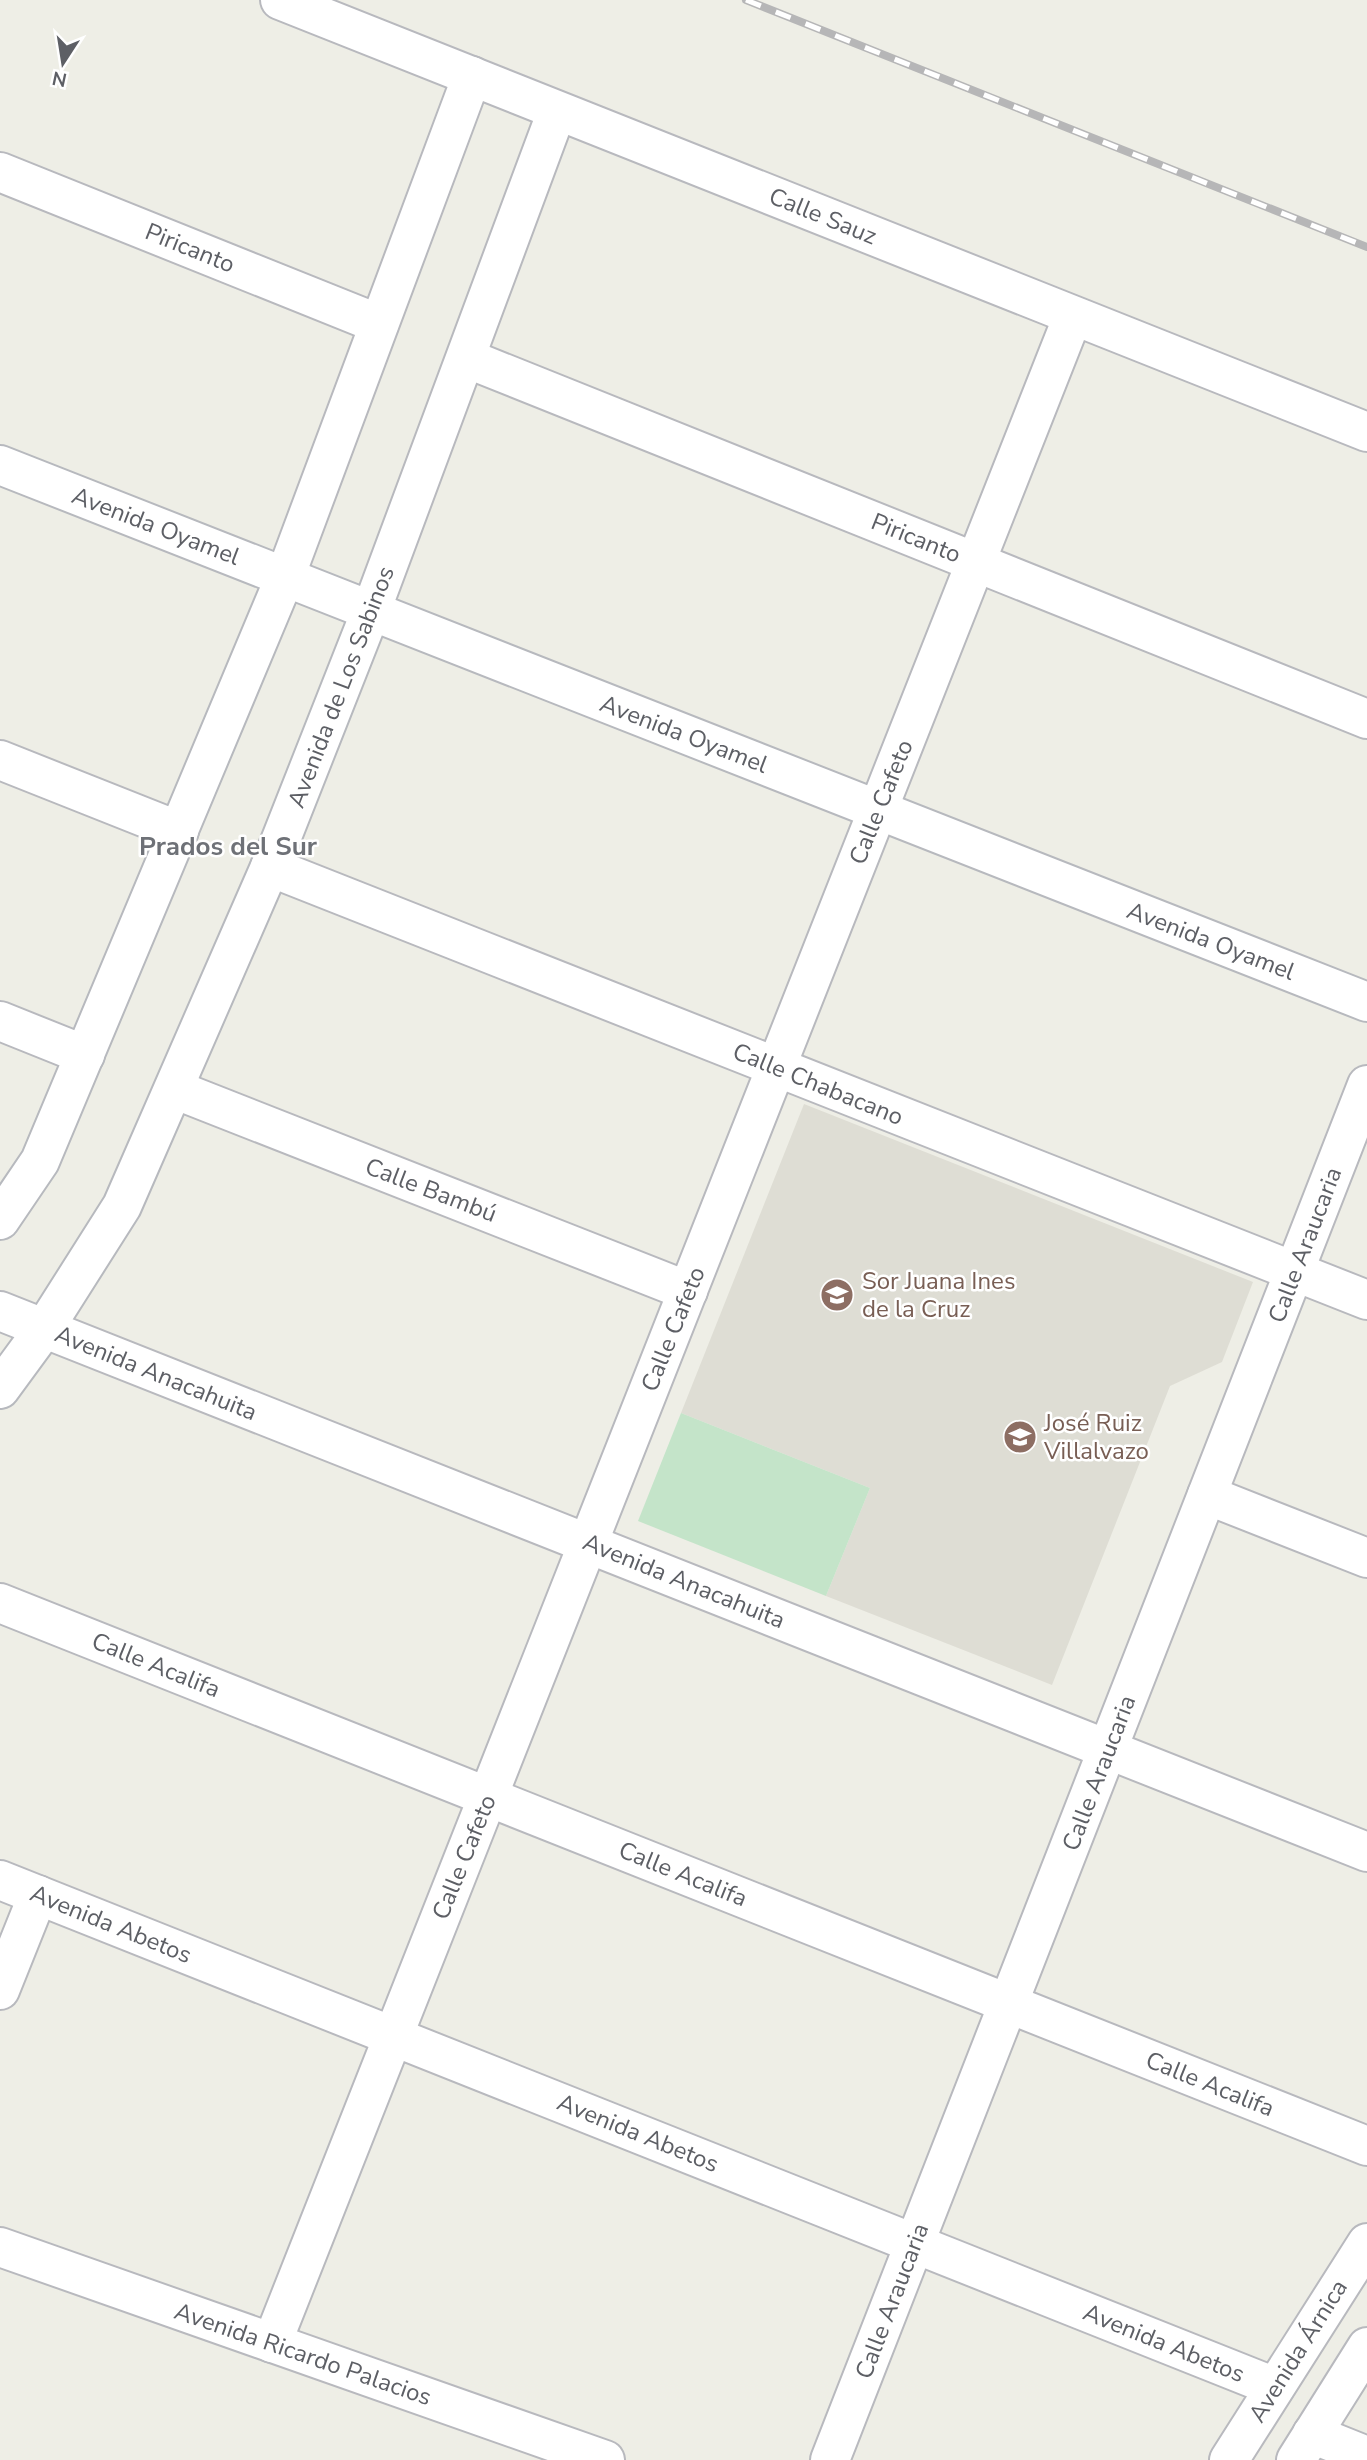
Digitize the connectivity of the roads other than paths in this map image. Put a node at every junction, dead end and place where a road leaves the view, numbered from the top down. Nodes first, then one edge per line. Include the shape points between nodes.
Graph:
1 (280, 0) edge
2 (472, 76) junction
3 (557, 111) junction
4 (0, 172) edge
5 (1073, 316) junction
6 (379, 324) junction
7 (466, 358) junction
8 (1367, 432) edge
9 (0, 465) edge
10 (976, 562) junction
11 (285, 577) junction
12 (371, 611) junction
13 (1367, 719) edge
14 (0, 760) edge
15 (878, 810) junction
16 (179, 831) junction
17 (270, 867) junction
18 (1367, 1002) edge
19 (0, 1021) edge
20 (85, 1055) junction
21 (777, 1067) junction
22 (1367, 1085) edge
23 (174, 1089) junction
24 (0, 1220) edge
25 (1294, 1271) junction
26 (688, 1291) junction
27 (1367, 1300) edge
28 (0, 1311) edge
29 (44, 1329) junction
30 (0, 1389) edge
31 (1207, 1495) junction
32 (588, 1543) junction
33 (1367, 1558) edge
34 (0, 1603) edge
35 (1108, 1749) junction
36 (488, 1797) junction
37 (1367, 1852) edge
38 (0, 1880) edge
39 (38, 1895) junction
40 (0, 1990) edge
41 (1009, 2004) junction
42 (393, 2036) junction
43 (1367, 2146) edge
44 (1367, 2243) edge
45 (914, 2244) junction
46 (0, 2247) edge
47 (272, 2343) junction
48 (1367, 2347) edge
49 (1275, 2387) junction
50 (1304, 2447) edge
51 (1367, 2456) edge
52 (605, 2460) edge
53 (830, 2460) edge
54 (1229, 2460) edge

1 - 2 street, Calle Sauz
2 - 3 street, Calle Sauz
2 - 6 street
3 - 5 street, Calle Sauz
3 - 7 street, Avenida de Los Sabinos
4 - 6 street, Piricanto
5 - 8 street, Calle Sauz
5 - 10 street, Calle Cafeto
6 - 11 street
7 - 10 street, Piricanto
7 - 12 street, Avenida de Los Sabinos
9 - 11 street, Avenida Oyamel
10 - 13 street, Piricanto
10 - 15 street, Calle Cafeto
11 - 12 street, Avenida Oyamel
11 - 16 street
12 - 15 street, Avenida Oyamel
12 - 17 street, Avenida de Los Sabinos
14 - 16 street
15 - 18 street, Avenida Oyamel
15 - 21 street, Calle Cafeto
16 - 20 street
17 - 21 street, Calle Chabacano
17 - 23 street, Avenida de Los Sabinos
19 - 20 street
20 - 24 street via 40,1161
21 - 25 street, Calle Chabacano
21 - 26 street, Calle Cafeto
22 - 25 street, Calle Araucaria
23 - 26 street, Calle Bambú
23 - 29 street, Avenida de Los Sabinos via 122,1206
25 - 27 street, Calle Chabacano
25 - 31 street, Calle Araucaria
26 - 32 street, Calle Cafeto
28 - 29 street, Avenida Anacahuita
29 - 30 street, Avenida de Los Sabinos
29 - 32 street, Avenida Anacahuita
31 - 33 street
31 - 35 street, Calle Araucaria
32 - 35 street, Avenida Anacahuita
32 - 36 street, Calle Cafeto
34 - 36 street, Calle Acalifa
35 - 37 street, Avenida Anacahuita
35 - 41 street, Calle Araucaria
36 - 41 street, Calle Acalifa
36 - 42 street, Calle Cafeto
38 - 39 street, Avenida Abetos
39 - 40 street
39 - 42 street, Avenida Abetos
41 - 43 street, Calle Acalifa
41 - 45 street, Calle Araucaria
42 - 45 street, Avenida Abetos
42 - 47 street, Calle Cafeto
44 - 49 street, Avenida Árnica
45 - 49 street, Avenida Abetos
45 - 53 street, Calle Araucaria
46 - 47 street, Avenida Ricardo Palacios
47 - 52 street, Avenida Ricardo Palacios
48 - 50 street
49 - 54 street, Avenida Árnica
50 - 51 street

